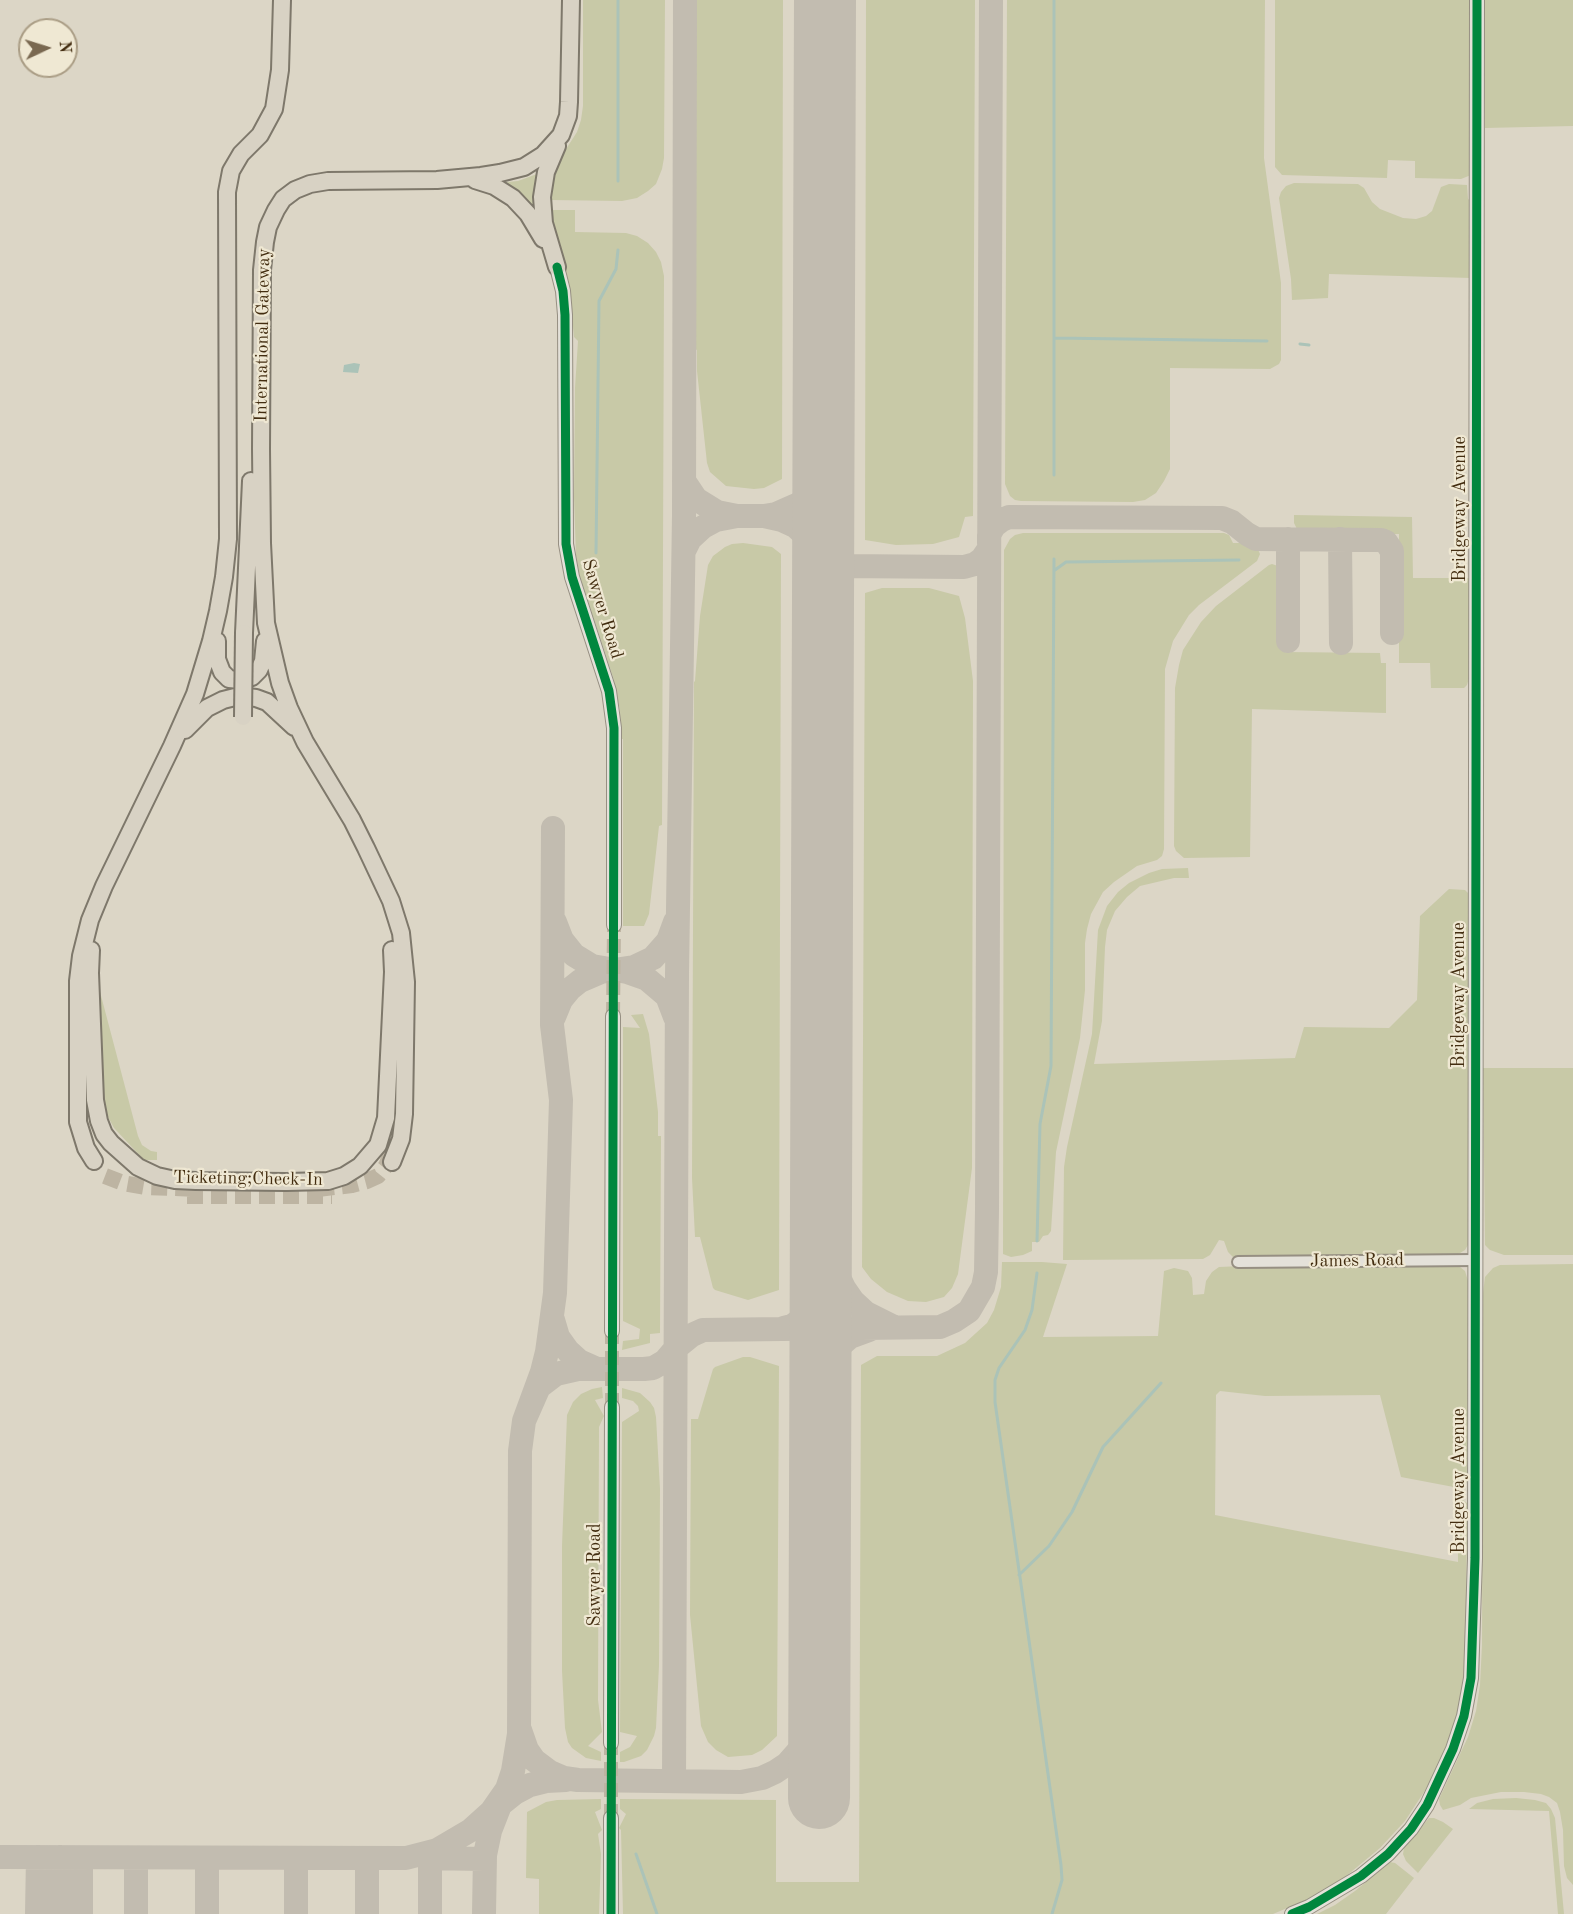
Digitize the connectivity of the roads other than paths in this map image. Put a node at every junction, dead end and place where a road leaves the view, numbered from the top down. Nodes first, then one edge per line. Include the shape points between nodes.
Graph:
1 (282, 0) edge
2 (571, 0) edge
3 (1478, 0) edge
4 (561, 135) junction
5 (466, 178) junction
6 (557, 267) junction
7 (262, 388) junction
8 (224, 577) junction
9 (266, 623) junction
10 (243, 717) dead end
11 (305, 742) junction
12 (172, 746) junction
13 (366, 848) junction
14 (104, 886) junction
15 (614, 925) tunnel mouth
16 (613, 1016) tunnel mouth
17 (94, 1161) dead end
18 (392, 1162) tunnel mouth
19 (1476, 1260) junction
20 (1238, 1262) dead end
21 (612, 1331) tunnel mouth
22 (612, 1407) tunnel mouth
23 (611, 1743) tunnel mouth
24 (611, 1818) tunnel mouth
25 (611, 1914) edge
26 (1292, 1914) edge

1 - 8 main road, International Gateway via 280,70 274,109 260,135 231,171 228,192 228,527
2 - 4 main road, International Gateway via 569,109
3 - 19 street, Bridgeway Avenue
4 - 5 main road, International Gateway via 524,167
4 - 6 main road via 546,172 542,196 544,224
5 - 6 main road via 494,186 513,198 538,228
5 - 7 main road, International Gateway via 328,181 295,190 283,199 268,227 264,248
6 - 15 street, Sawyer Road via 566,323 566,544 572,577 603,669 612,710
7 - 9 main road, International Gateway
7 - 10 main road, bridge via 252,475
8 - 9 main road via 216,646 218,664 225,676 244,680 259,670
8 - 12 main road, International Gateway via 203,670
9 - 11 main road, International Gateway via 284,695
11 - 12 main road via 271,705 239,696 222,700 202,712
11 - 13 main road, International Gateway
12 - 14 main road, International Gateway
13 - 14 main road, Ticketing;Check-In via 385,903 392,942 386,1118 378,1145 365,1162 337,1179 175,1180 147,1172 111,1143 99,1121 95,1100 90,958
13 - 18 main road via 396,916 406,982 404,1114 401,1139
14 - 17 main road via 86,931 78,981 78,1122
16 - 21 street
19 - 20 street, James Road
19 - 26 street, Bridgeway Avenue via 1476,1558 1471,1678 1464,1716 1427,1805 1411,1829 1361,1876
22 - 23 street, Sawyer Road
24 - 25 street

